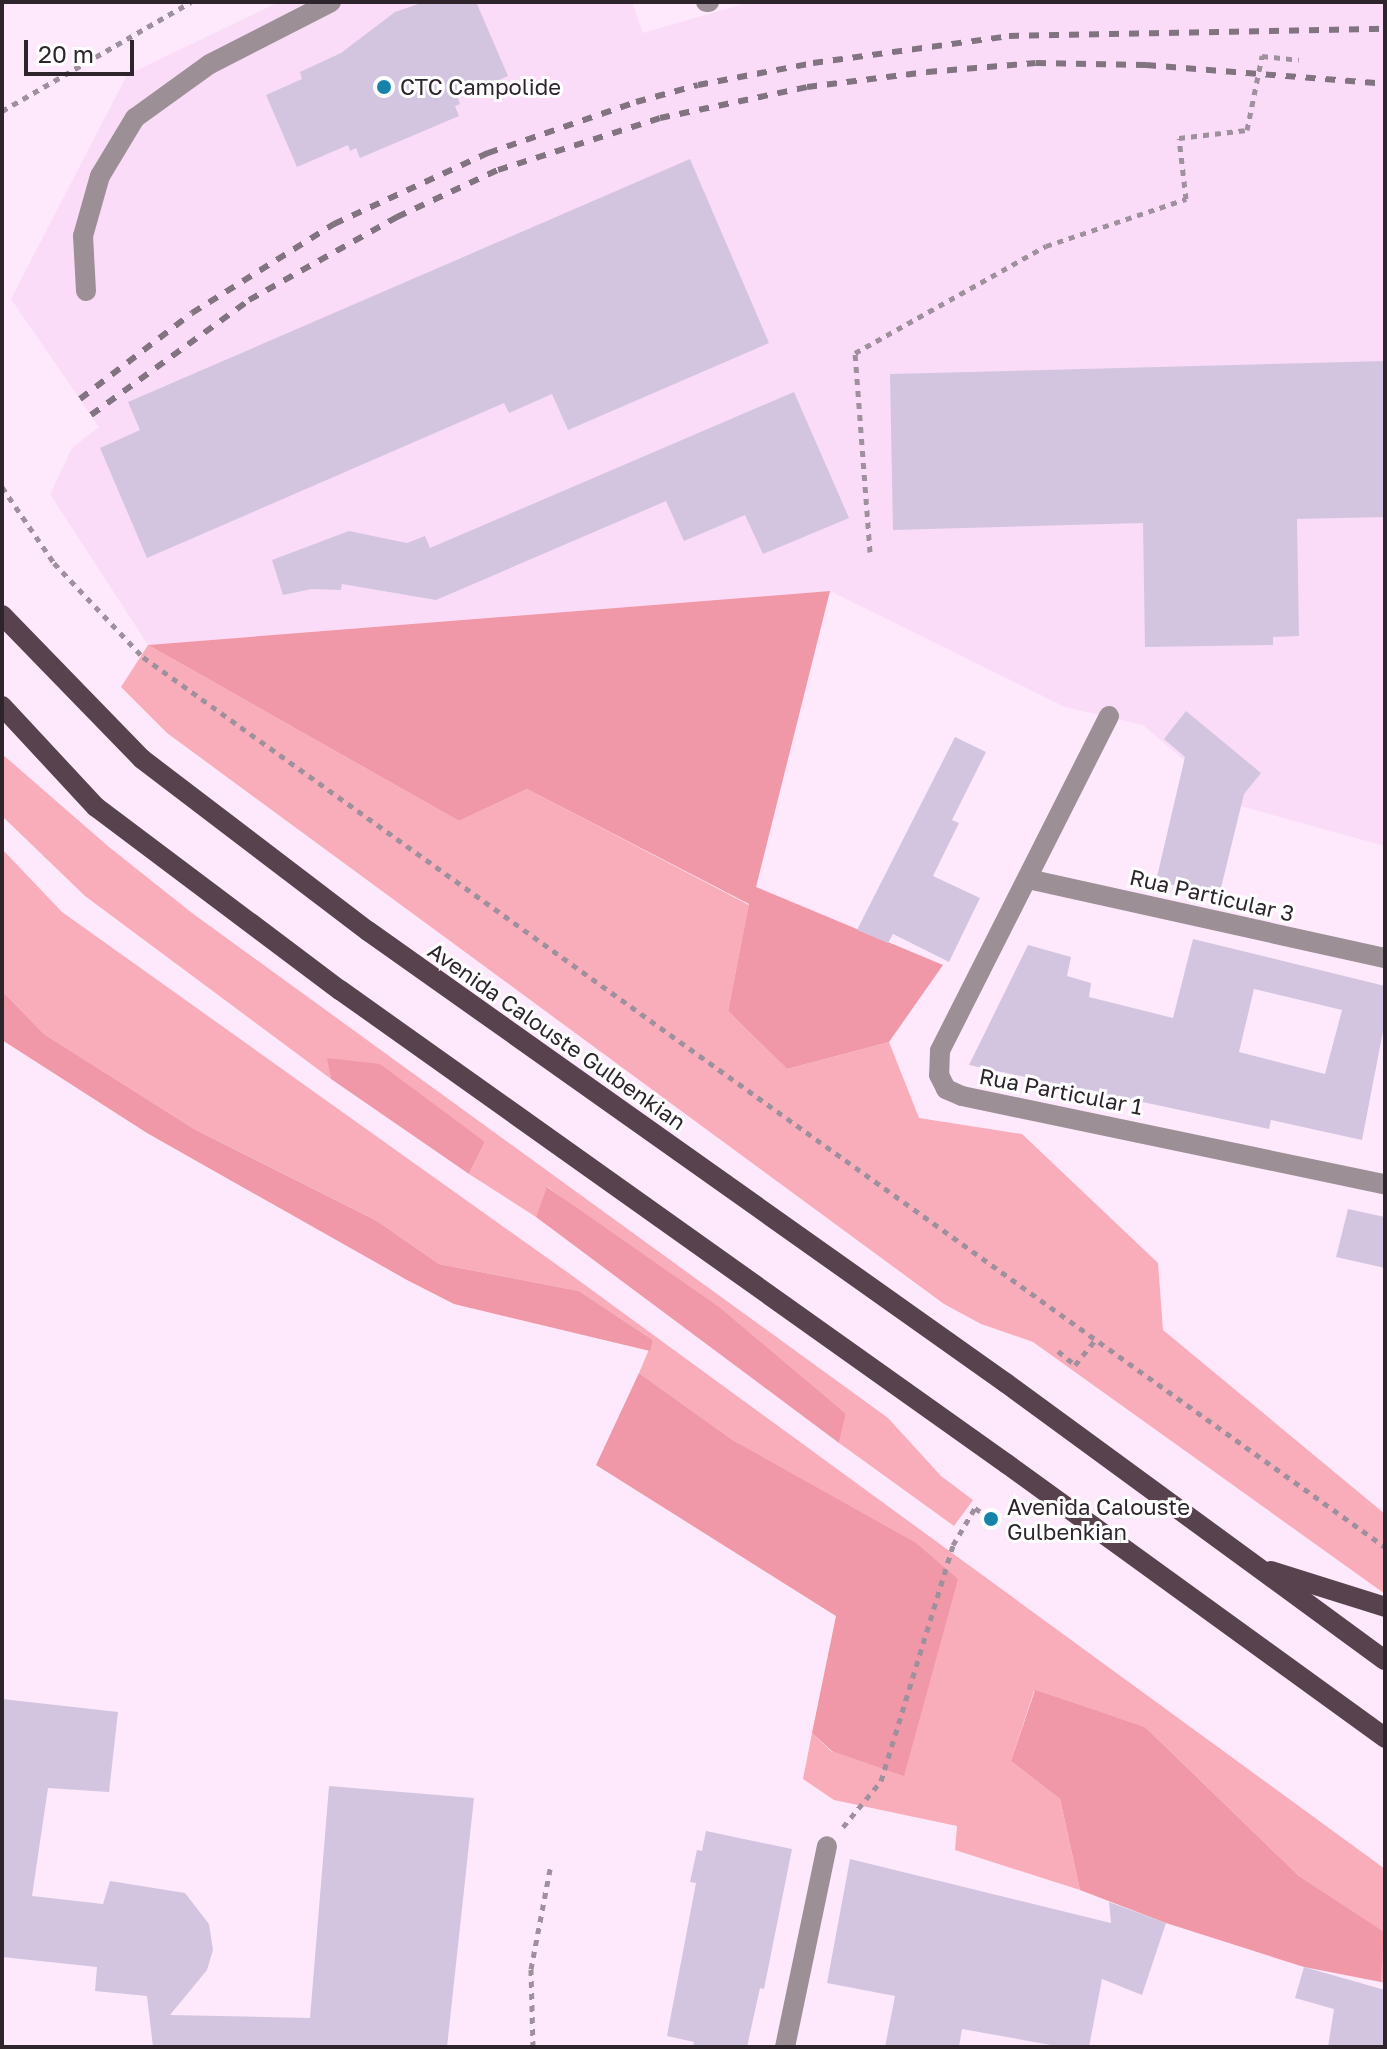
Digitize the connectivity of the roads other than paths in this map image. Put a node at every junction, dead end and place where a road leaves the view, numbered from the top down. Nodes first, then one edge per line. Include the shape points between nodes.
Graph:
1 (331, 2) edge
2 (86, 291) dead end
3 (2, 615) edge
4 (2, 706) edge
5 (1109, 716) dead end
6 (1028, 879) junction
7 (1385, 958) edge
8 (1385, 1184) edge
9 (1256, 1566) junction
10 (1385, 1607) edge
11 (1385, 1660) edge
12 (1385, 1738) edge
13 (827, 1846) road end
14 (785, 2047) edge

1 - 2 street via 210,64 135,118 100,176 91,206 83,236
3 - 9 main road, Avenida Calouste Gulbenkian via 142,759 179,788 368,931
4 - 12 main road via 96,807 328,981
5 - 6 street, Rua Particular 1
6 - 7 street, Rua Particular 3
6 - 8 street, Rua Particular 1 via 940,1051 939,1075 946,1089
9 - 10 main road
9 - 11 main road, Avenida Calouste Gulbenkian
13 - 14 street

